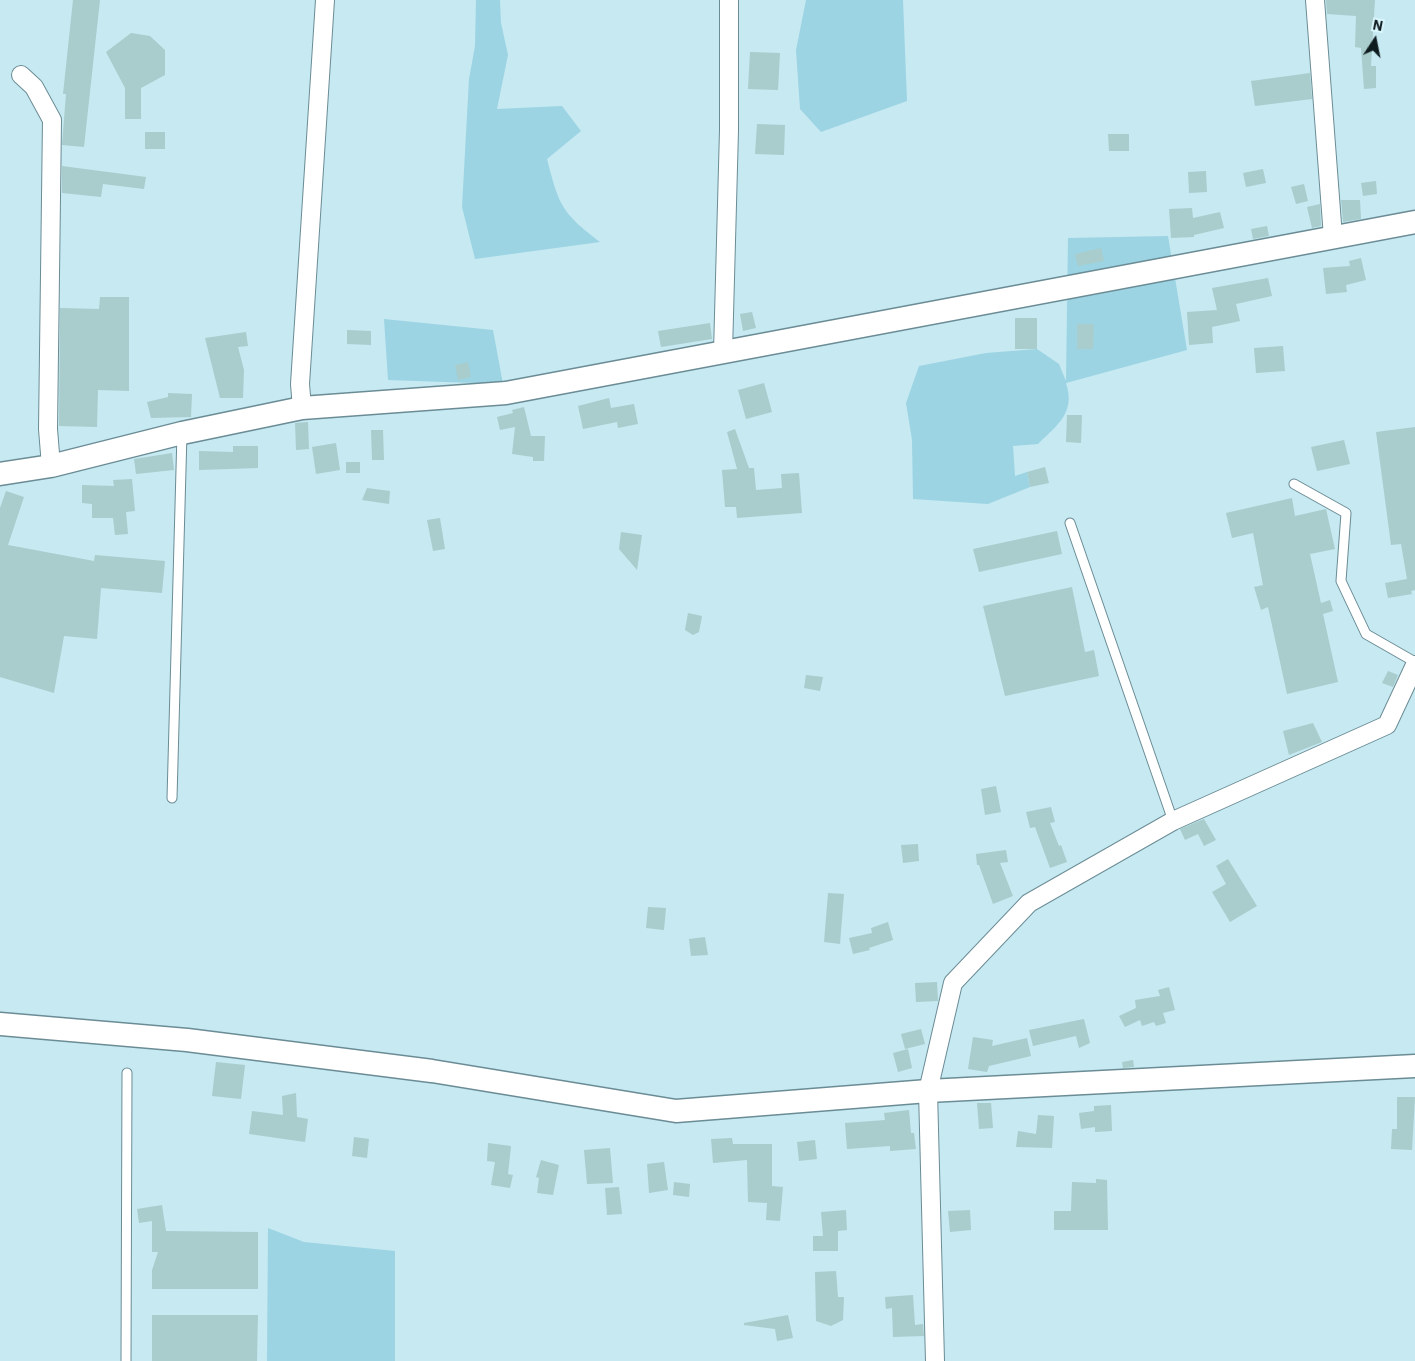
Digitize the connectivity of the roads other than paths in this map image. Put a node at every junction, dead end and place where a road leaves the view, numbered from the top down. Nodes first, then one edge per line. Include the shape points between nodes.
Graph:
1 (325, 0) edge
2 (729, 0) edge
3 (1315, 0) edge
4 (21, 74) dead end
5 (1415, 222) edge
6 (1333, 237) junction
7 (723, 352) junction
8 (302, 408) junction
9 (182, 433) junction
10 (51, 466) junction
11 (0, 474) edge
12 (1294, 484) dead end
13 (1070, 523) dead end
14 (1415, 664) edge
15 (172, 798) dead end
16 (1173, 820) junction
17 (0, 1024) edge
18 (1415, 1066) edge
19 (127, 1073) dead end
20 (928, 1091) junction
21 (126, 1361) edge
22 (935, 1361) edge

1 - 8 street via 300,384
2 - 7 street
3 - 6 street
4 - 10 street via 34,87 52,120 48,428
5 - 6 street
6 - 7 street
7 - 8 street via 506,393
8 - 9 street
9 - 10 street
9 - 15 lane
10 - 11 street
12 - 14 lane via 1346,513 1342,581 1366,634
13 - 16 lane
14 - 16 street via 1387,725
16 - 20 street via 1029,903 952,983
17 - 20 street via 186,1040 432,1071 676,1111
18 - 20 street
19 - 21 lane
20 - 22 street

